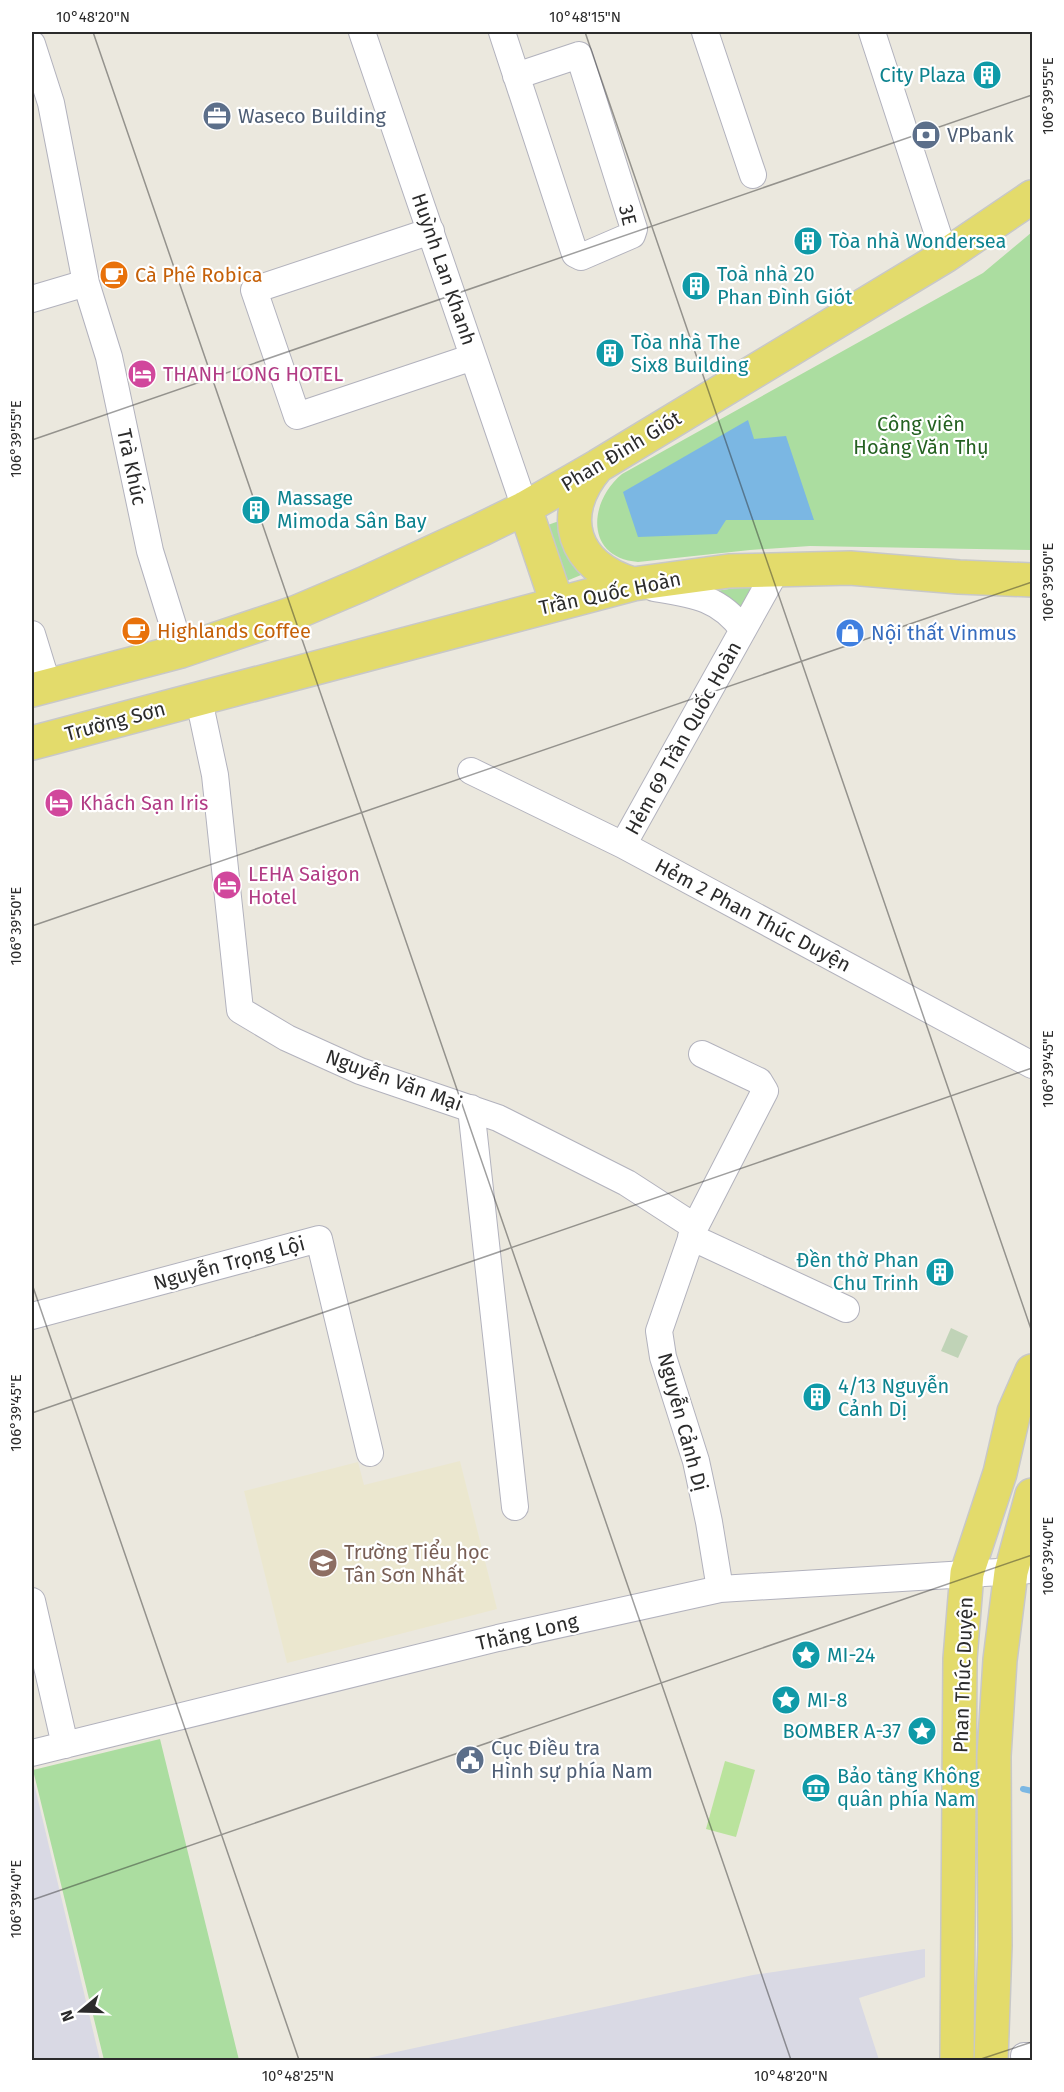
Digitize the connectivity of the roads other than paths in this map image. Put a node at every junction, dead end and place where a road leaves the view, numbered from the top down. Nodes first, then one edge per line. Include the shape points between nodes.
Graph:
1 (362, 32) edge
2 (502, 32) edge
3 (705, 32) edge
4 (872, 32) edge
5 (32, 44) edge
6 (516, 76) junction
7 (753, 175) dead end
8 (1032, 197) edge
9 (431, 231) junction
10 (945, 256) junction
11 (86, 283) junction
12 (32, 299) edge
13 (473, 357) junction
14 (598, 466) junction
15 (525, 508) junction
16 (777, 569) junction
17 (1032, 580) edge
18 (633, 584) junction
19 (557, 603) junction
20 (743, 630) junction
21 (32, 634) edge
22 (181, 651) junction
23 (40, 688) edge
24 (199, 699) junction
25 (32, 743) edge
26 (471, 771) dead end
27 (623, 845) junction
28 (702, 1054) dead end
29 (1032, 1065) edge
30 (471, 1108) junction
31 (693, 1232) junction
32 (846, 1309) dead end
33 (32, 1316) edge
34 (1032, 1371) edge
35 (370, 1454) dead end
36 (1032, 1495) edge
37 (515, 1507) dead end
38 (1022, 1571) edge
39 (968, 1573) junction
40 (720, 1589) junction
41 (32, 1601) edge
42 (65, 1744) junction
43 (32, 1753) edge
44 (990, 2052) edge
45 (957, 2053) edge

1 - 9 street, Huỳnh Lan Khanh
2 - 6 street, 3E
3 - 7 street
4 - 10 street
5 - 11 street, Trà Khúc via 51,103
6 - 6 street, 3E via 575,254 581,257 632,235 634,229 579,55
8 - 10 main road, Phan Đình Giót
9 - 13 street, Huỳnh Lan Khanh
9 - 13 street via 254,291 297,416
10 - 14 main road, Phan Đình Giót
11 - 12 street
11 - 22 street, Trà Khúc via 109,357 150,551
13 - 15 street, Huỳnh Lan Khanh
14 - 15 main road, Phan Đình Giót
14 - 18 main road via 577,500 577,537 599,569
15 - 19 main road
15 - 22 main road, Phan Đình Giót via 297,612
16 - 17 main road, Trần Quốc Hoàn via 850,568
16 - 18 main road, Trần Quốc Hoàn
16 - 20 street, Hẻm 69 Trần Quốc Hoàn
18 - 19 main road, Trần Quốc Hoàn
18 - 20 street, Hẻm 69 Trần Quốc Hoàn via 706,599 727,610
19 - 24 main road, Trần Quốc Hoàn
20 - 27 street, Hẻm 69 Trần Quốc Hoàn
21 - 23 street
22 - 23 main road
24 - 25 main road, Trường Sơn
24 - 30 street, Nguyễn Văn Mại via 215,775 240,1010 287,1038 360,1071
26 - 27 street, Hẻm 2 Phan Thúc Duyện
27 - 29 street, Hẻm 2 Phan Thúc Duyện
28 - 31 street, Nguyễn Cảnh Dị via 759,1081 765,1090
30 - 31 street via 594,1165 663,1205
30 - 37 street, Nguyễn Văn Mại
31 - 32 street
31 - 40 street, Nguyễn Cảnh Dị via 659,1331 663,1357 696,1461
33 - 35 street, Nguyễn Trọng Lội via 319,1239
34 - 39 main road, Phan Thúc Duyện via 1014,1412 1000,1473
36 - 38 main road, Phan Thúc Duyện
38 - 39 street, Thăng Long
38 - 44 main road, Phan Thúc Duyện via 1000,1660 994,1755 995,1945
39 - 40 street, Thăng Long
39 - 45 main road, Phan Thúc Duyện via 960,1651
40 - 42 street, Thăng Long via 498,1638
41 - 42 street
42 - 43 street, Thăng Long
44 - 45 main road

